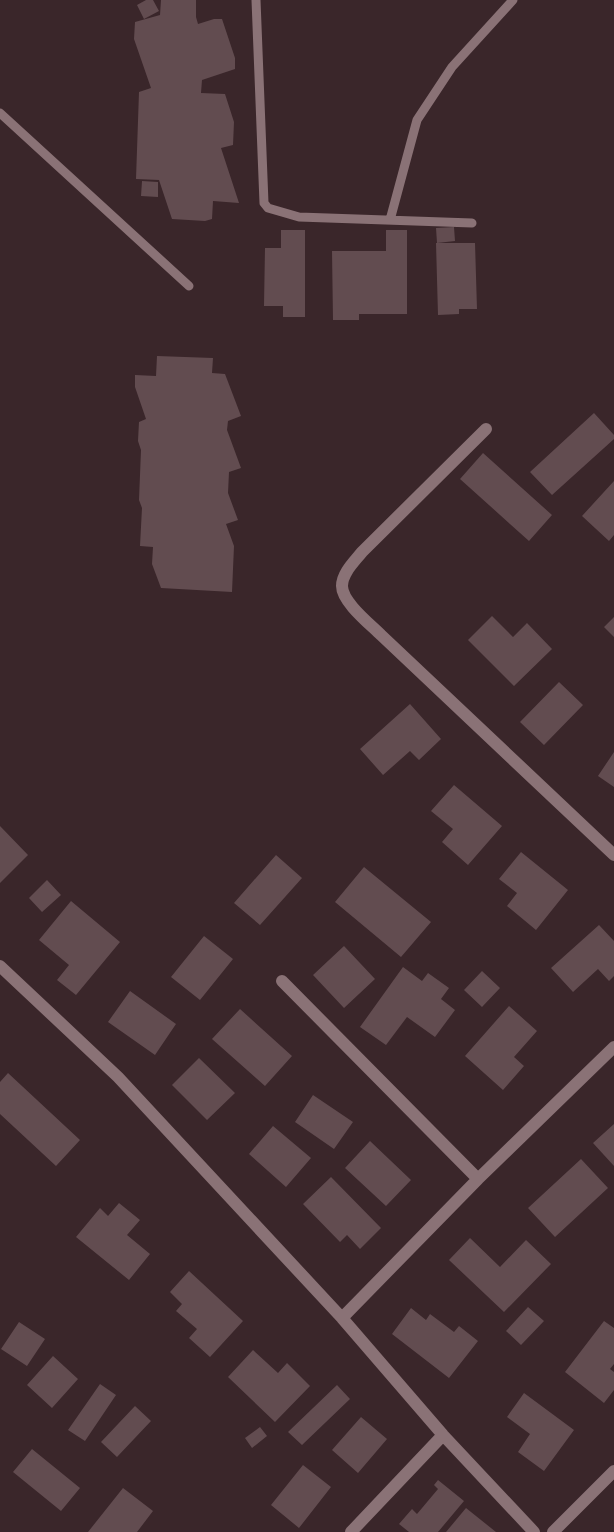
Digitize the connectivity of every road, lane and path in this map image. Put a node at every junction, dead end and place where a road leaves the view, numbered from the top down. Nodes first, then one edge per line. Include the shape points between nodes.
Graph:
1 (256, 0) edge
2 (513, 0) edge
3 (0, 113) edge
4 (390, 220) junction
5 (472, 223) dead end
6 (189, 286) dead end
7 (486, 429) dead end
8 (614, 855) edge
9 (0, 966) edge
10 (282, 981) dead end
11 (614, 1047) edge
12 (478, 1179) junction
13 (342, 1318) junction
14 (443, 1435) junction
15 (614, 1471) edge
16 (351, 1532) edge
17 (534, 1532) edge
18 (553, 1532) edge

1 - 4 lane via 264,203 268,208 299,217
2 - 4 lane via 452,67 417,120
3 - 6 lane
4 - 5 lane
7 - 8 street via 362,552 347,571 342,586 348,601 381,635
9 - 13 street via 118,1077
10 - 12 street
11 - 12 street
12 - 13 street
13 - 14 street
14 - 16 street
14 - 17 street
15 - 18 street

